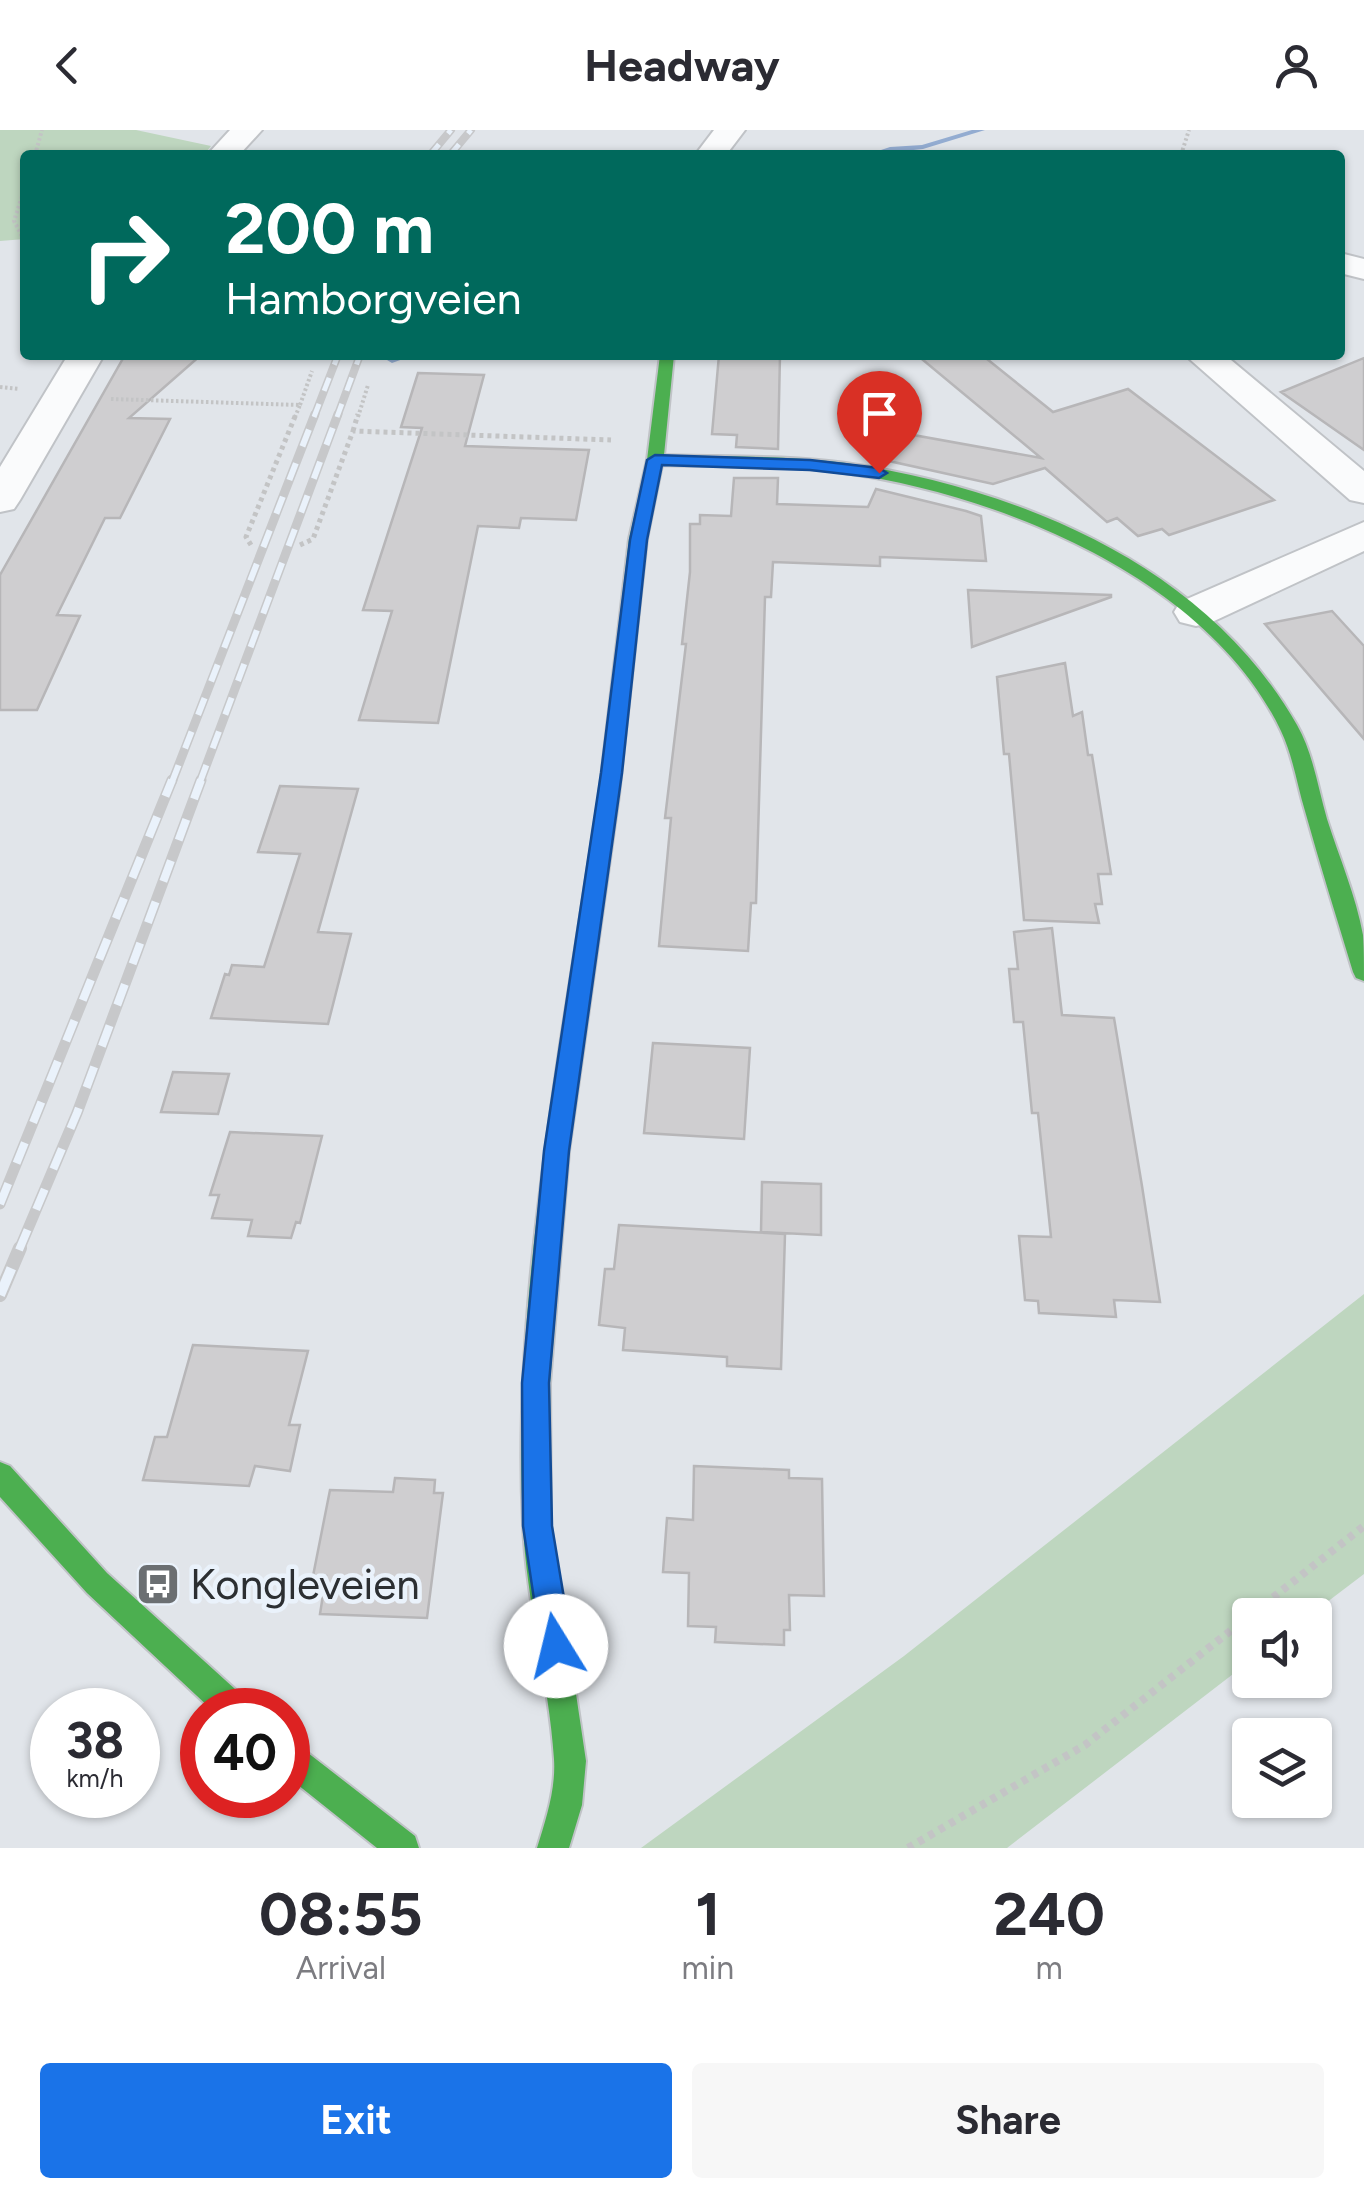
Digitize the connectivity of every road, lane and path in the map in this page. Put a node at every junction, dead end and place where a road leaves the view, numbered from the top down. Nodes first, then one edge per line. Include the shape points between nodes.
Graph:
1 (247, 130) edge
2 (730, 130) edge
3 (227, 150) edge
4 (714, 150) edge
5 (20, 202) edge
6 (20, 232) edge
7 (83, 360) edge
8 (667, 360) edge
9 (1208, 360) edge
10 (312, 371) dead end
11 (368, 385) dead end
12 (62, 395) junction
13 (300, 405) junction
14 (352, 431) junction
15 (618, 440) dead end
16 (655, 460) junction
17 (1364, 491) edge
18 (0, 500) edge
19 (1364, 535) edge
20 (251, 545) dead end
21 (300, 546) dead end
22 (1196, 612) junction
23 (1364, 972) edge
24 (0, 1476) edge
25 (1364, 1526) edge
26 (210, 1688) edge
27 (310, 1774) edge
28 (403, 1848) edge
29 (553, 1848) edge
30 (908, 1848) edge

1 - 3 street
2 - 4 street
5 - 6 path via 14,221
7 - 12 street
8 - 16 street
9 - 17 street
10 - 13 path
11 - 14 path
12 - 13 path
12 - 18 street
13 - 20 path via 246,537
14 - 15 path
14 - 21 path via 313,539
16 - 22 street via 846,468 960,491 1084,540
16 - 29 street via 638,540 557,1151 536,1383 537,1526 570,1761
19 - 22 street
22 - 23 street via 1252,671 1289,727
24 - 26 street via 97,1582
25 - 30 path via 1085,1745
27 - 28 street

